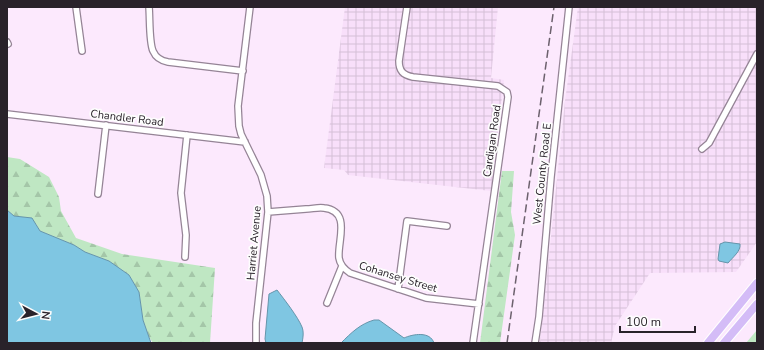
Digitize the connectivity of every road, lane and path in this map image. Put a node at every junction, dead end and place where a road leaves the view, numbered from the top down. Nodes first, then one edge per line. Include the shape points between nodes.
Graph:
1 (76, 7) edge
2 (149, 7) edge
3 (250, 7) edge
4 (407, 7) edge
5 (569, 7) edge
6 (82, 51) dead end
7 (757, 54) edge
8 (243, 71) junction
9 (7, 114) edge
10 (106, 125) junction
11 (187, 135) junction
12 (245, 142) junction
13 (702, 149) dead end
14 (98, 194) dead end
15 (268, 212) junction
16 (447, 226) dead end
17 (185, 257) dead end
18 (342, 266) junction
19 (757, 283) edge
20 (398, 289) junction
21 (327, 303) dead end
22 (479, 304) junction
23 (757, 304) edge
24 (256, 343) edge
25 (473, 343) edge
26 (535, 343) edge
27 (708, 343) edge
28 (724, 343) edge

1 - 6 street
2 - 8 street via 152,47 159,59
3 - 8 street, Harriet Avenue
4 - 22 street, Cardigan Road via 399,61 403,73 413,77 498,86 507,92
5 - 26 street, West County Road E
7 - 13 street via 709,144
8 - 12 street, Harriet Avenue via 238,117
9 - 10 street, Chandler Road
10 - 11 street, Chandler Road
10 - 14 street
11 - 12 street, Chandler Road
11 - 17 street via 181,193 186,235
12 - 15 street, Harriet Avenue via 261,175
15 - 18 street, Cohansey Street via 330,209 340,219 339,258
15 - 24 street, Harriet Avenue
16 - 20 street via 407,222
18 - 20 street, Cohansey Street via 350,273
18 - 21 street
19 - 27 highway
20 - 22 street, Cohansey Street via 426,298
22 - 25 street, Cardigan Road
23 - 28 highway

